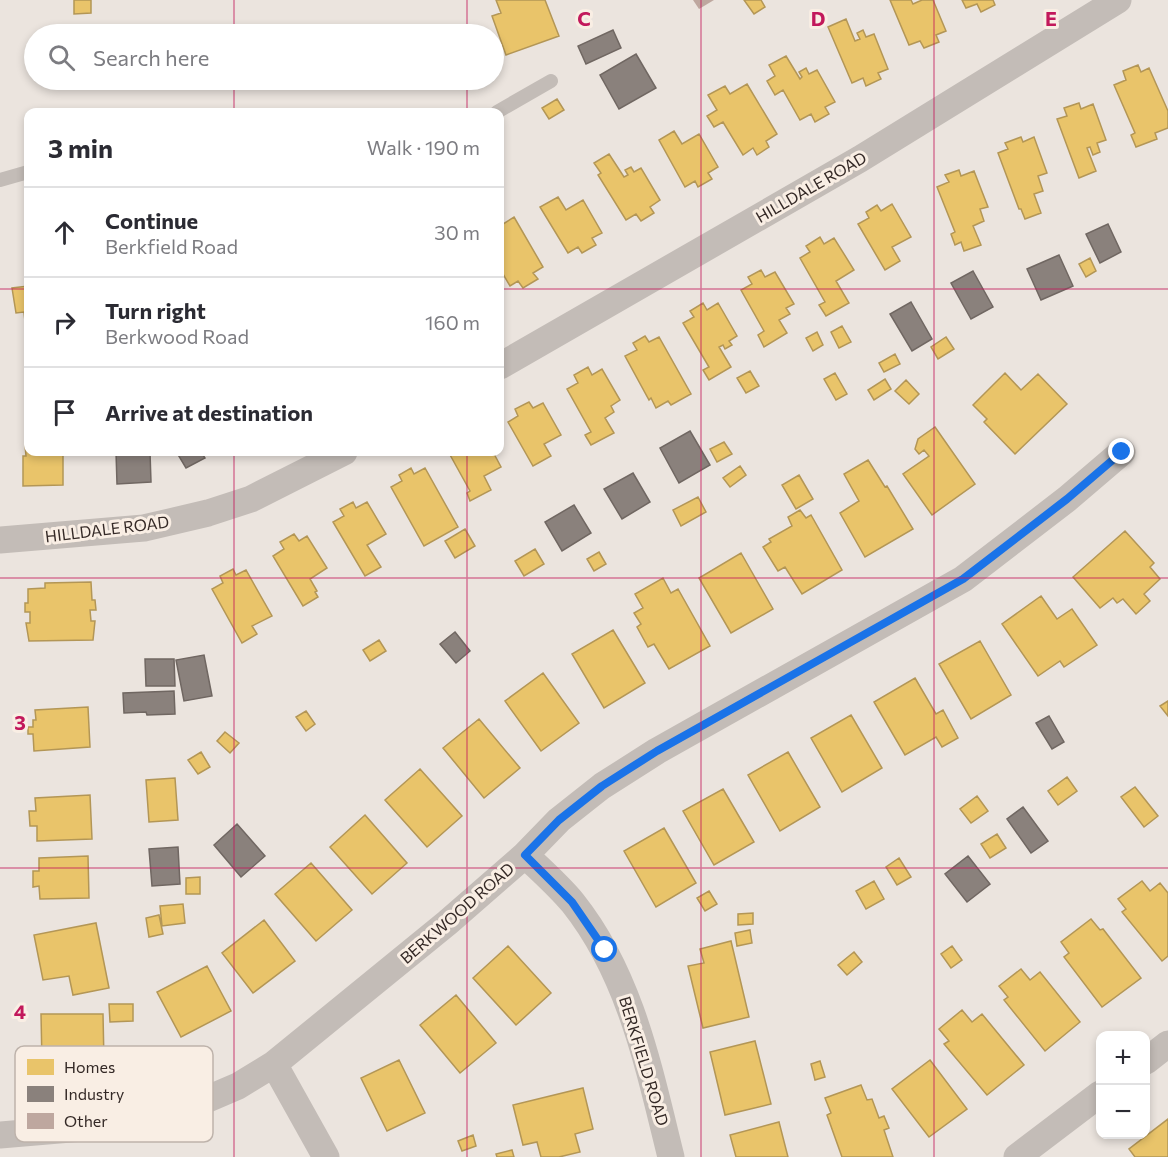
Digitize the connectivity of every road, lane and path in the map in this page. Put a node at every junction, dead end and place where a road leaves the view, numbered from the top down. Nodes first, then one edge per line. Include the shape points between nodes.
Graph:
1 (1118, 0) edge
2 (551, 81) dead end
3 (504, 108) edge
4 (24, 173) edge
5 (0, 180) edge
6 (504, 364) edge
7 (1122, 452) dead end
8 (336, 456) edge
9 (0, 540) edge
10 (525, 855) junction
11 (1168, 1044) edge
12 (1150, 1058) edge
13 (274, 1064) junction
14 (213, 1097) edge
15 (1096, 1099) edge
16 (15, 1133) edge
17 (0, 1134) edge
18 (326, 1157) edge
19 (671, 1157) edge
20 (1017, 1157) edge

1 - 6 street, HILLDALE ROAD via 860,159
2 - 3 lane
4 - 5 lane
7 - 10 street, BERKWOOD ROAD via 963,579 657,751 602,786
8 - 9 street, HILLDALE ROAD via 251,499 208,513 144,528
10 - 13 street, BERKWOOD ROAD
10 - 19 street, BERKFIELD ROAD via 572,902 605,950 639,1032
11 - 12 street
13 - 14 street, BERKWOOD ROAD
13 - 18 street
15 - 20 street
16 - 17 street, BERKWOOD ROAD

